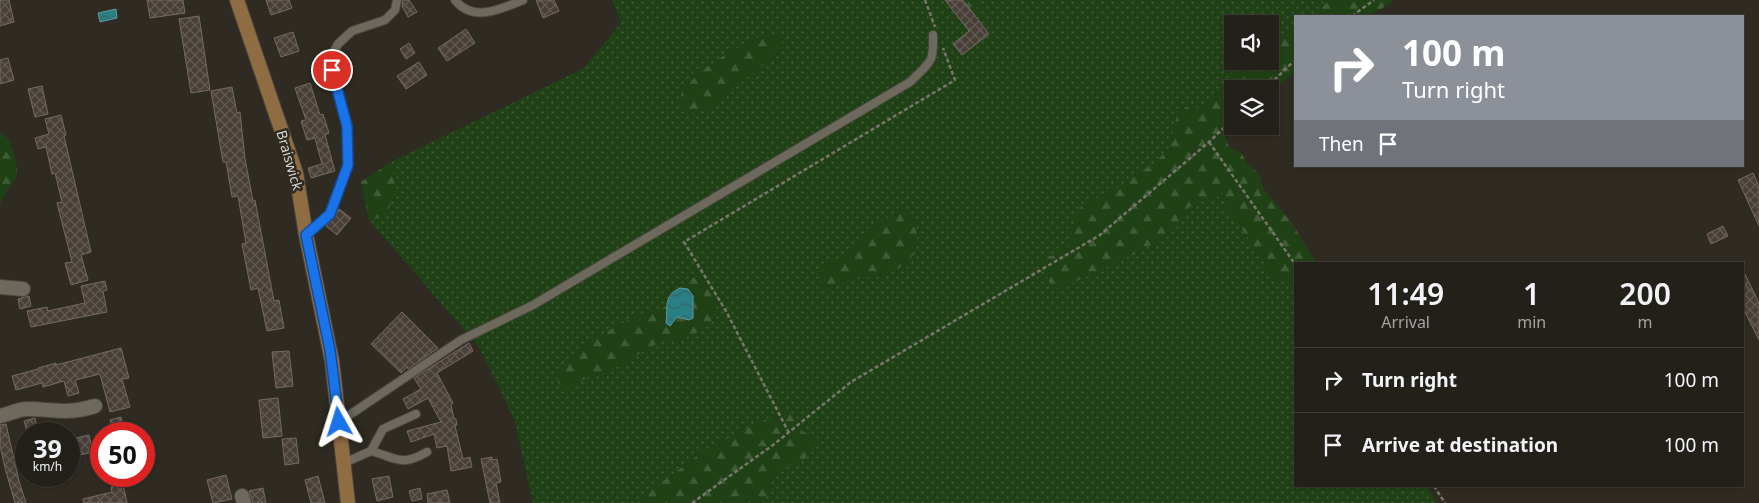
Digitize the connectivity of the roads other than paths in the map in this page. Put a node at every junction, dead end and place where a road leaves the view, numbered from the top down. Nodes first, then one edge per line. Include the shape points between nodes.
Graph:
1 (237, 0) edge
2 (397, 0) edge
3 (455, 0) edge
4 (523, 0) edge
5 (934, 31) road end
6 (306, 235) junction
7 (0, 287) edge
8 (23, 289) dead end
9 (95, 406) dead end
10 (416, 414) dead end
11 (0, 416) edge
12 (339, 422) junction
13 (371, 451) junction
14 (427, 452) dead end
15 (344, 463) junction
16 (348, 503) edge

1 - 6 main road, Braiswick via 296,173
2 - 6 lane via 395,10 385,20 352,31 338,44 333,54 332,70 347,126 348,165 330,214
3 - 4 lane via 461,8 474,13 493,11
5 - 12 lane via 931,62 910,82 533,305 461,340
6 - 12 main road, Braiswick via 331,354
7 - 8 street
9 - 11 street via 61,412 26,409
10 - 13 lane via 383,429
12 - 15 main road, Braiswick
13 - 14 lane via 402,461
13 - 15 lane
15 - 16 main road, Braiswick

